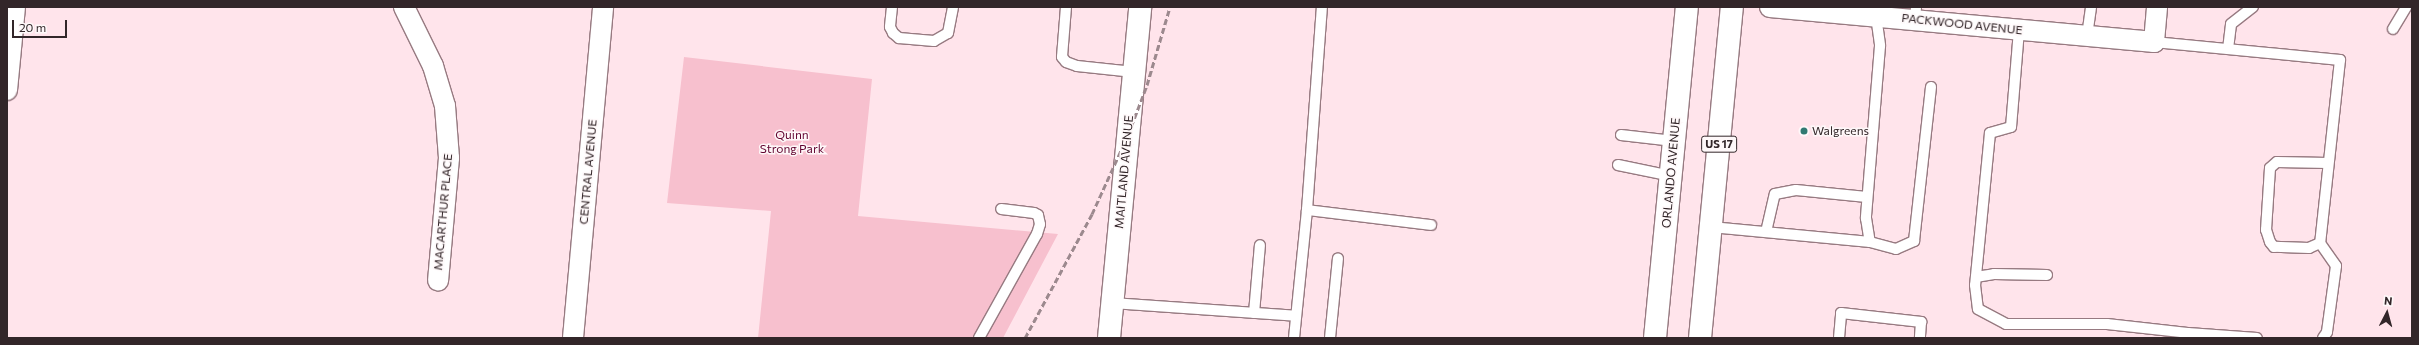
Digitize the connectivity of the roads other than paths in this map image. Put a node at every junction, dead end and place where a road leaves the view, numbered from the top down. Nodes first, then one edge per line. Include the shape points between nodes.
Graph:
1 (15, 7) edge
2 (404, 7) edge
3 (603, 7) edge
4 (892, 7) edge
5 (953, 7) edge
6 (1066, 7) edge
7 (1140, 7) edge
8 (1322, 7) edge
9 (1687, 7) edge
10 (1732, 7) edge
11 (1770, 7) edge
12 (2091, 7) edge
13 (2157, 7) edge
14 (2253, 7) edge
15 (2406, 7) edge
16 (1845, 10) edge
17 (1881, 13) edge
18 (1915, 13) edge
19 (2393, 29) dead end
20 (2019, 30) junction
21 (2087, 36) junction
22 (2154, 42) junction
23 (2228, 49) junction
24 (1134, 72) junction
25 (1931, 87) dead end
26 (7, 90) edge
27 (1621, 135) dead end
28 (1674, 141) junction
29 (2328, 163) junction
30 (1618, 165) dead end
31 (1671, 176) junction
32 (1867, 197) junction
33 (1001, 209) dead end
34 (1307, 210) junction
35 (1431, 225) dead end
36 (1711, 227) junction
37 (1766, 232) junction
38 (1870, 242) junction
39 (2320, 243) junction
40 (1260, 245) dead end
41 (1338, 258) dead end
42 (2047, 275) dead end
43 (1976, 278) junction
44 (438, 281) dead end
45 (1112, 303) junction
46 (1254, 313) junction
47 (1296, 316) junction
48 (573, 338) edge
49 (979, 338) edge
50 (1109, 338) edge
51 (1294, 338) edge
52 (1330, 338) edge
53 (1655, 338) edge
54 (1700, 338) edge
55 (1839, 338) edge
56 (1920, 338) edge
57 (2257, 338) edge
58 (2323, 338) edge

1 - 26 street
2 - 44 street, MACARTHUR PLACE via 433,66 445,106 449,158
3 - 48 street, CENTRAL AVENUE
4 - 5 lane via 890,27 899,38 934,41 948,33
6 - 24 lane via 1062,57 1066,62 1077,66
7 - 24 main road, MAITLAND AVENUE
8 - 34 lane
9 - 28 main road, ORLANDO AVENUE
10 - 36 main road, US 17
11 - 16 street, PACKWOOD AVENUE
12 - 21 lane
13 - 22 street
14 - 23 lane via 2231,24
15 - 19 lane
16 - 17 street, PACKWOOD AVENUE
17 - 18 street, PACKWOOD AVENUE
17 - 32 lane
18 - 20 street, PACKWOOD AVENUE
20 - 21 street, PACKWOOD AVENUE
20 - 43 lane via 2011,127 1990,133
21 - 22 street, PACKWOOD AVENUE
22 - 23 lane
23 - 29 lane via 2340,60
24 - 45 main road, MAITLAND AVENUE
25 - 38 lane via 1914,241 1896,249
27 - 28 lane
28 - 31 main road, ORLANDO AVENUE
29 - 39 lane
29 - 39 lane via 2277,162 2270,168 2266,230 2270,242 2274,247 2309,248
30 - 31 lane
31 - 53 main road, ORLANDO AVENUE
32 - 37 lane via 1796,190 1775,194
32 - 38 lane via 1866,218
33 - 49 lane via 1034,213 1038,215 1040,224 1034,240
34 - 35 lane
34 - 47 lane
36 - 37 lane
36 - 54 main road, US 17
37 - 38 lane
39 - 58 lane via 2336,266 2327,332
40 - 46 lane
41 - 52 lane
42 - 43 lane via 1994,274
43 - 57 lane via 1978,309 2006,324 2107,324 2188,334
45 - 46 lane
45 - 50 main road, MAITLAND AVENUE
46 - 47 lane
47 - 51 lane
55 - 56 lane via 1841,313 1921,322

